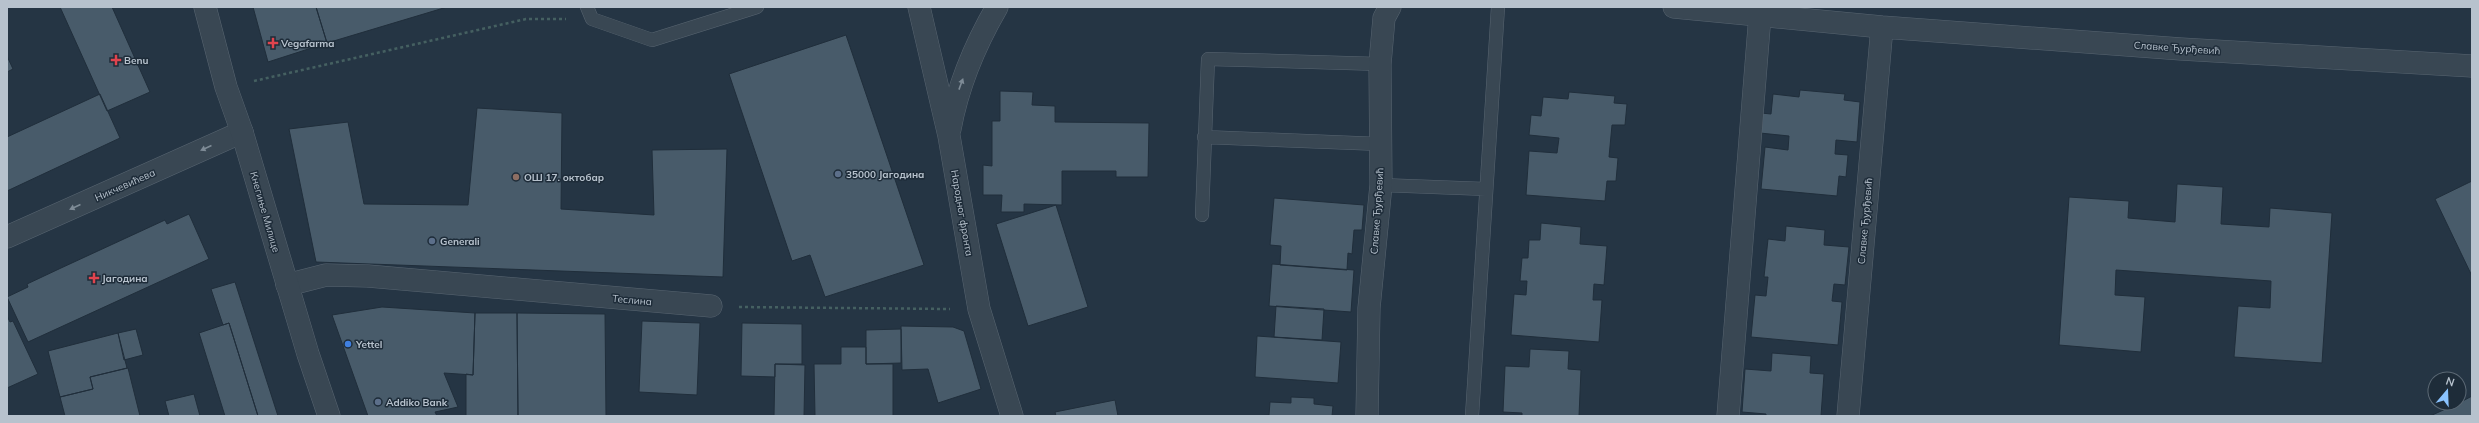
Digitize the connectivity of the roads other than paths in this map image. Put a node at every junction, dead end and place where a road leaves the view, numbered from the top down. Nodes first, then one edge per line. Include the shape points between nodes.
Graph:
1 (205, 7) edge
2 (587, 7) edge
3 (757, 7) edge
4 (919, 7) edge
5 (997, 7) edge
6 (1390, 7) edge
7 (1498, 7) edge
8 (1674, 7) edge
9 (1760, 15) junction
10 (1882, 26) junction
11 (1380, 64) junction
12 (2472, 66) edge
13 (242, 132) junction
14 (949, 136) junction
15 (1204, 138) junction
16 (1380, 144) junction
17 (1381, 185) junction
18 (1486, 189) junction
19 (1202, 215) dead end
20 (7, 238) edge
21 (287, 285) junction
22 (711, 306) road end
23 (328, 416) edge
24 (1012, 416) edge
25 (1367, 416) edge
26 (1472, 416) edge
27 (1728, 416) edge
28 (1848, 416) edge

1 - 13 street, Кнегиње Милице via 226,87
2 - 3 lane via 592,19 652,40
4 - 14 street, Народног фронта
14 -> 5 street via 955,102 968,65
6 - 11 street, Славке Ђурђевић via 1384,18
7 - 18 lane
8 - 9 street, Славке Ђурђевић
9 - 10 street, Славке Ђурђевић
9 - 27 street
10 - 12 street, Славке Ђурђевић via 2173,48
10 - 28 street, Славке Ђурђевић
11 - 15 lane via 1208,59
11 - 16 street, Славке Ђурђевић
13 -> 20 street, Никчевићева
13 - 21 street, Кнегиње Милице
14 - 24 street, Народног фронта via 978,309
15 - 16 lane
15 - 19 lane
16 - 17 street, Славке Ђурђевић
17 - 18 lane
17 - 25 street, Славке Ђурђевић via 1369,308
18 - 26 lane
21 - 22 street, Теслина via 326,275 368,276
21 - 23 street, Кнегиње Милице

